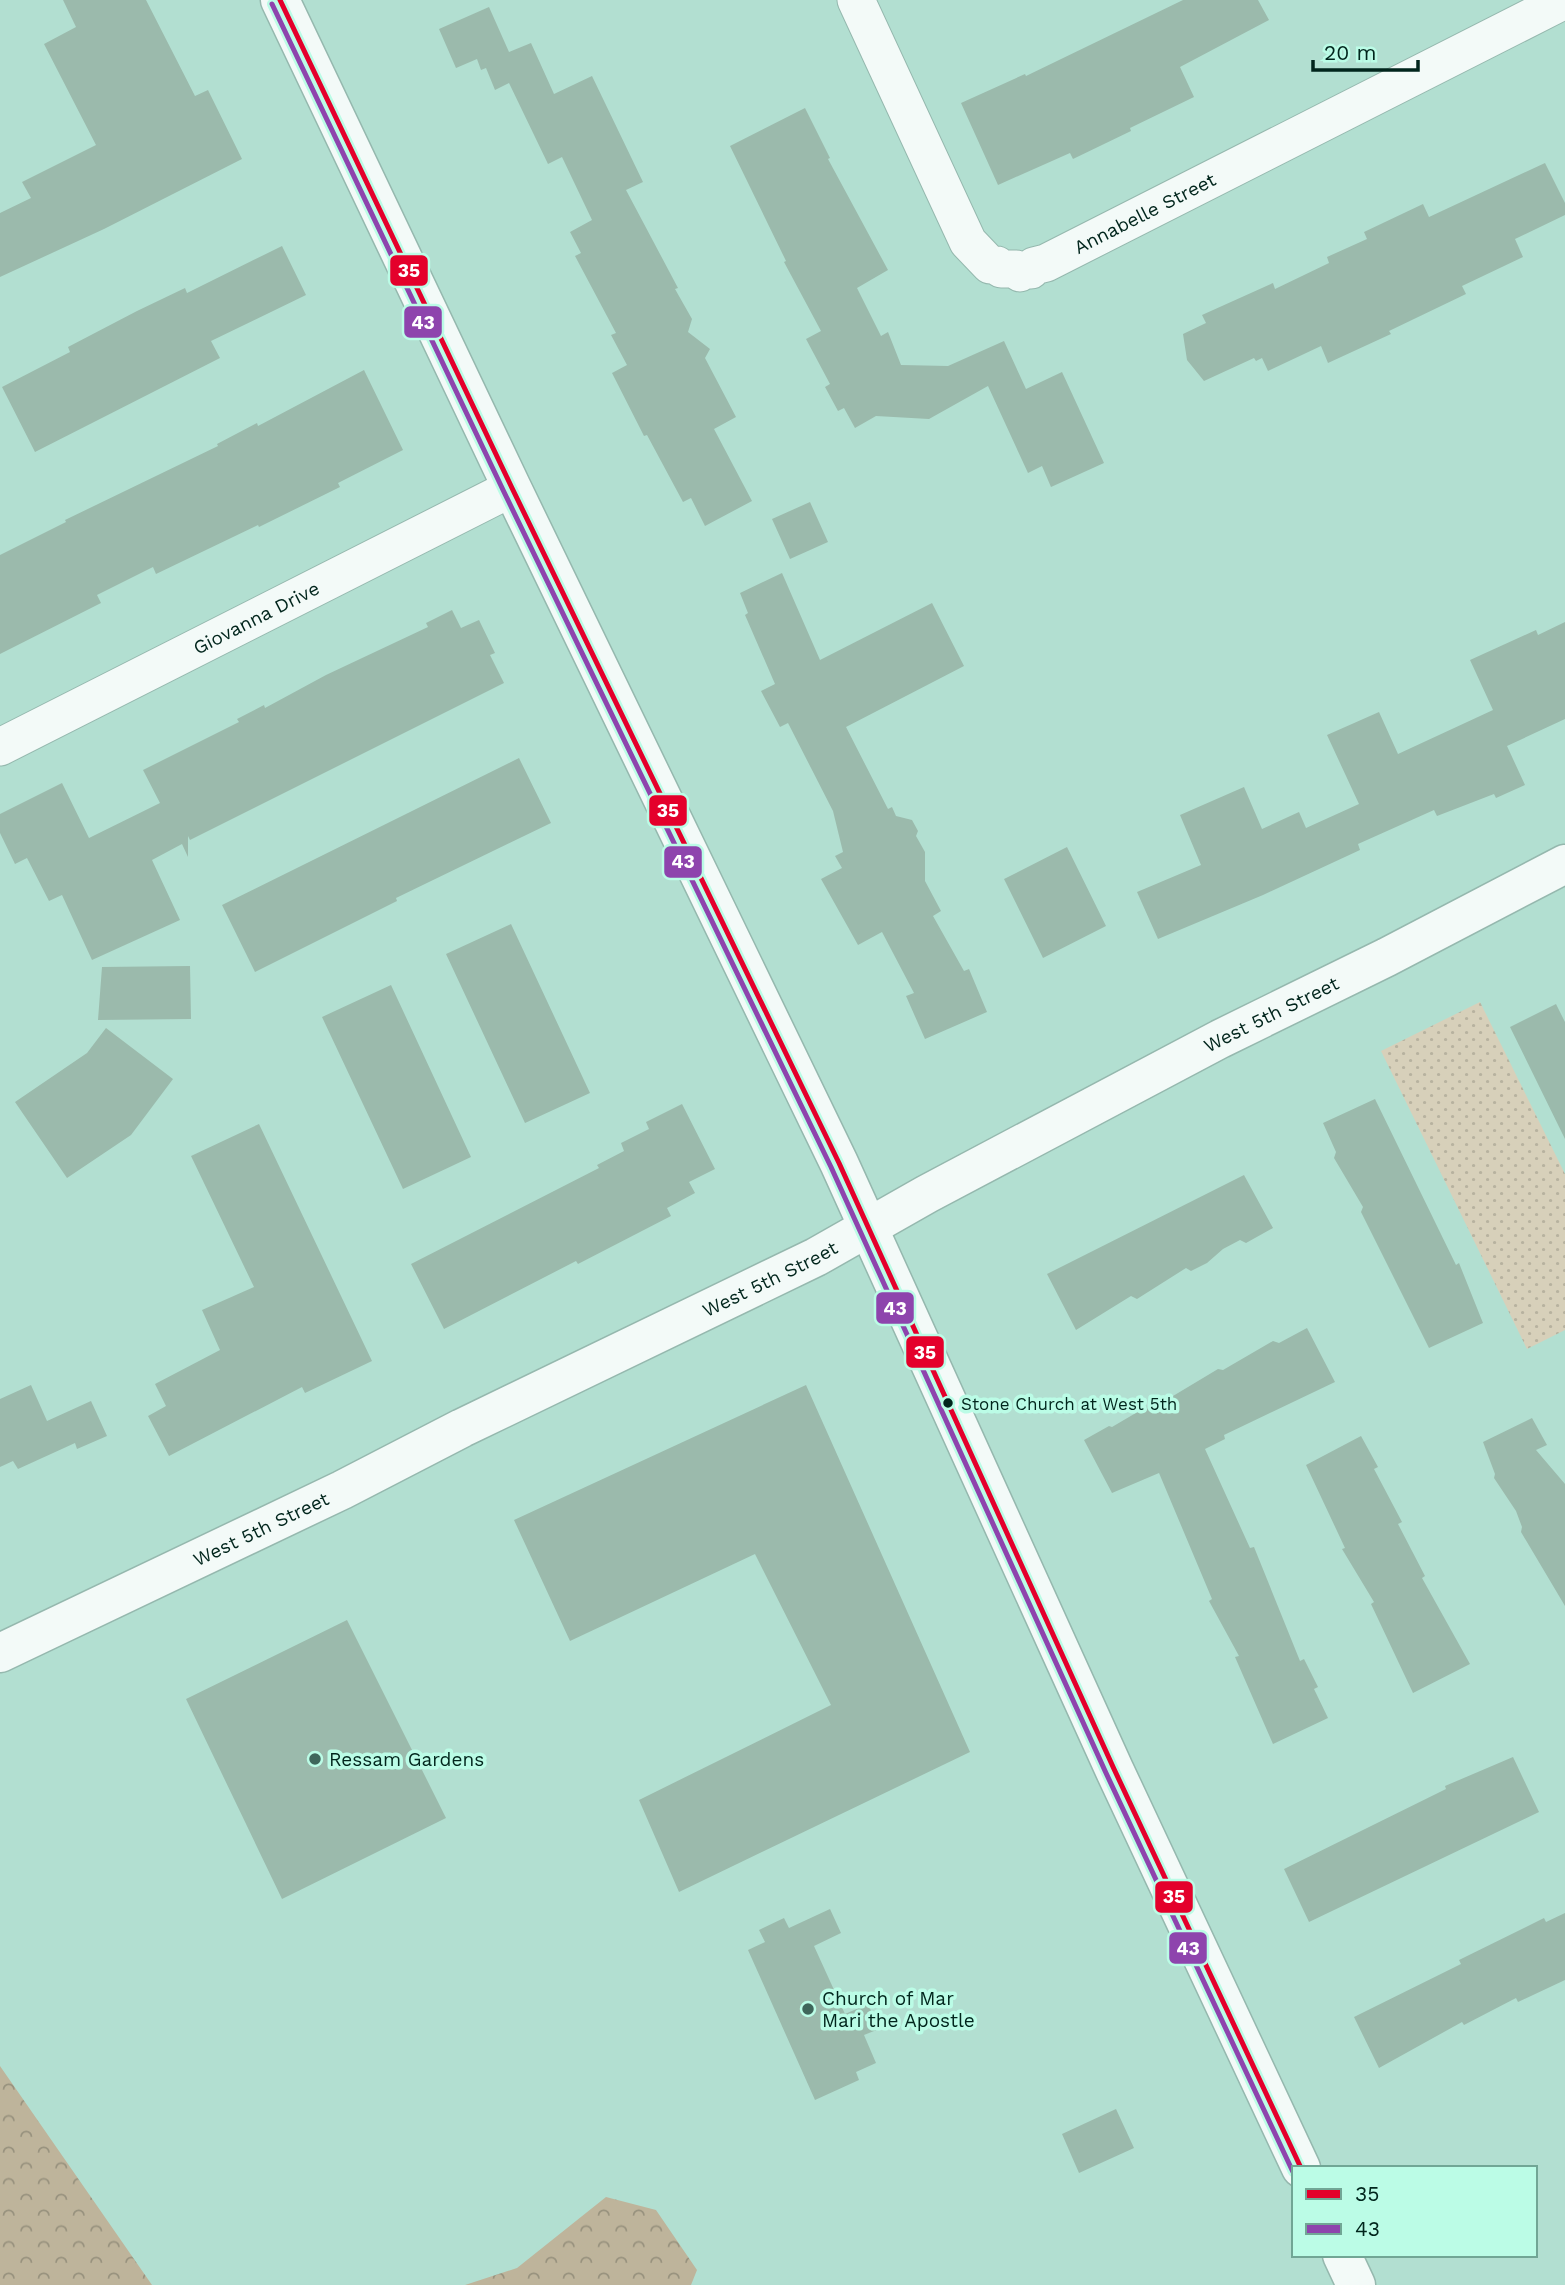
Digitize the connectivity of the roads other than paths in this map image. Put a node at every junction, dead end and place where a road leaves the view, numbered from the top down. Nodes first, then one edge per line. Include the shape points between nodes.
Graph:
1 (280, 0) edge
2 (856, 0) edge
3 (1565, 0) edge
4 (513, 488) junction
5 (0, 747) edge
6 (1565, 864) edge
7 (868, 1228) junction
8 (0, 1653) edge
9 (1300, 2166) edge
10 (1343, 2257) edge
11 (1356, 2285) edge

1 - 4 main road
2 - 3 street, Annabelle Street via 968,242 990,265 1020,273
4 - 5 street, Giovanna Drive
4 - 7 main road
6 - 7 main road, West 5th Street via 1220,1039
7 - 8 main road, West 5th Street via 330,1496
7 - 9 main road
10 - 11 main road

